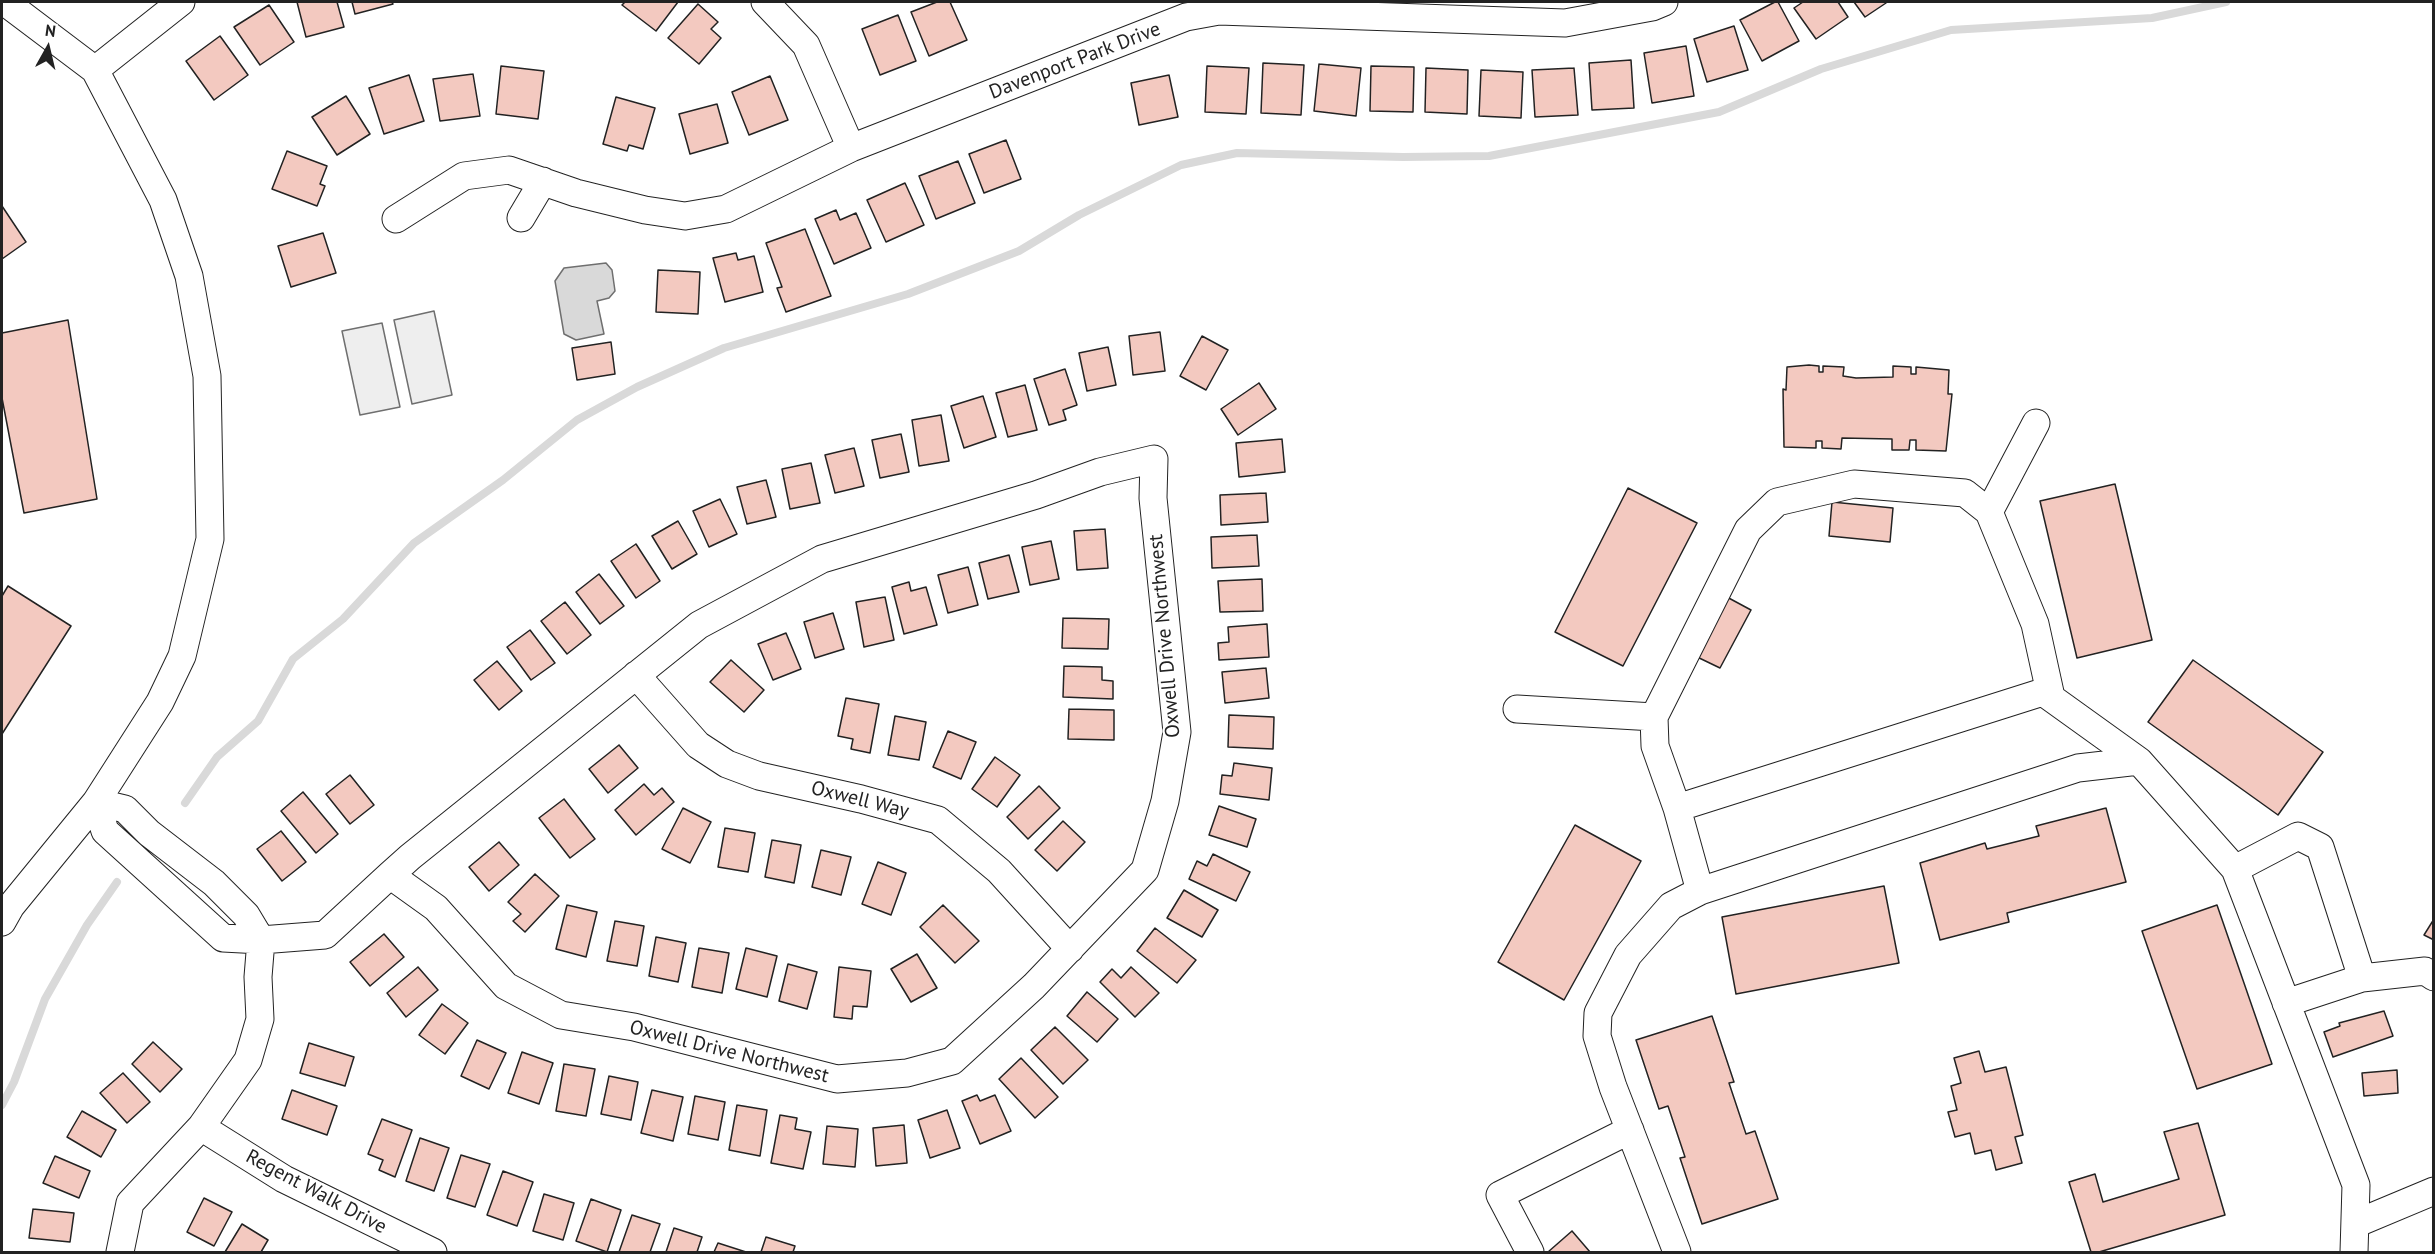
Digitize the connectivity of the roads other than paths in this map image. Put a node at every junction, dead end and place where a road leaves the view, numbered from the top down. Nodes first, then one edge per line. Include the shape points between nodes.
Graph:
1 (5, 2) edge
2 (181, 2) edge
3 (765, 2) edge
4 (1664, 2) edge
5 (1216, 6) edge
6 (1478, 10) edge
7 (95, 70) junction
8 (851, 148) junction
9 (543, 181) junction
10 (521, 218) dead end
11 (396, 219) dead end
12 (2036, 423) dead end
13 (1989, 512) junction
14 (636, 675) junction
15 (2050, 697) junction
16 (1517, 709) dead end
17 (1654, 717) junction
18 (2139, 761) junction
19 (96, 802) junction
20 (1677, 808) junction
21 (2235, 869) junction
22 (390, 875) junction
23 (1700, 891) junction
24 (2, 921) edge
25 (261, 940) junction
26 (1070, 949) junction
27 (2433, 977) edge
28 (2362, 978) junction
29 (2286, 1003) junction
30 (201, 1127) junction
31 (1630, 1130) junction
32 (2433, 1191) edge
33 (2355, 1224) junction
34 (120, 1252) edge
35 (433, 1252) edge
36 (1530, 1252) edge
37 (1677, 1252) edge
38 (2354, 1252) edge

1 - 7 street
2 - 7 street
3 - 8 street via 806,45
4 - 6 street, Davenport Park Drive via 1565,23
5 - 6 street, Davenport Park Drive
5 - 8 street, Davenport Park Drive
7 - 19 street via 163,200 189,276 207,376 210,539 183,656 160,702
8 - 9 street, Davenport Park Drive via 726,209 685,216 576,193
9 - 10 street
9 - 11 street, Davenport Park Drive via 509,170 464,176
12 - 13 street
13 - 15 street via 2035,624
13 - 17 street via 1965,493 1854,484 1777,502 1748,530
14 - 22 street, Oxwell Drive Northwest
14 - 26 street, Oxwell Way via 698,745 727,764 759,776 938,820 999,871
14 - 26 street, Oxwell Drive Northwest via 699,625 822,560 1154,459 1153,498 1177,732 1165,801 1145,870
15 - 18 street
15 - 20 street via 2043,692
16 - 17 street
17 - 20 street via 1655,746
18 - 21 street
18 - 23 street via 2078,768
19 - 24 street
19 - 25 street, Oxwell Drive Northwest via 105,831 223,938
20 - 23 street
21 - 28 street via 2298,836 2320,847
21 - 29 street
22 - 25 street, Oxwell Drive Northwest via 325,935
22 - 26 street, Oxwell Drive Northwest via 436,908 506,986 561,1015 633,1027 837,1079 907,1073 952,1061
23 - 31 street via 1671,906 1628,955 1598,1012 1597,1036
25 - 30 street via 260,1019 249,1060
27 - 28 street via 2425,971
28 - 29 street
29 - 33 street via 2356,1185
30 - 34 street via 130,1203
30 - 35 street, Regent Walk Drive via 284,1179
31 - 36 street via 1500,1195
31 - 37 street
32 - 33 street
33 - 38 street

